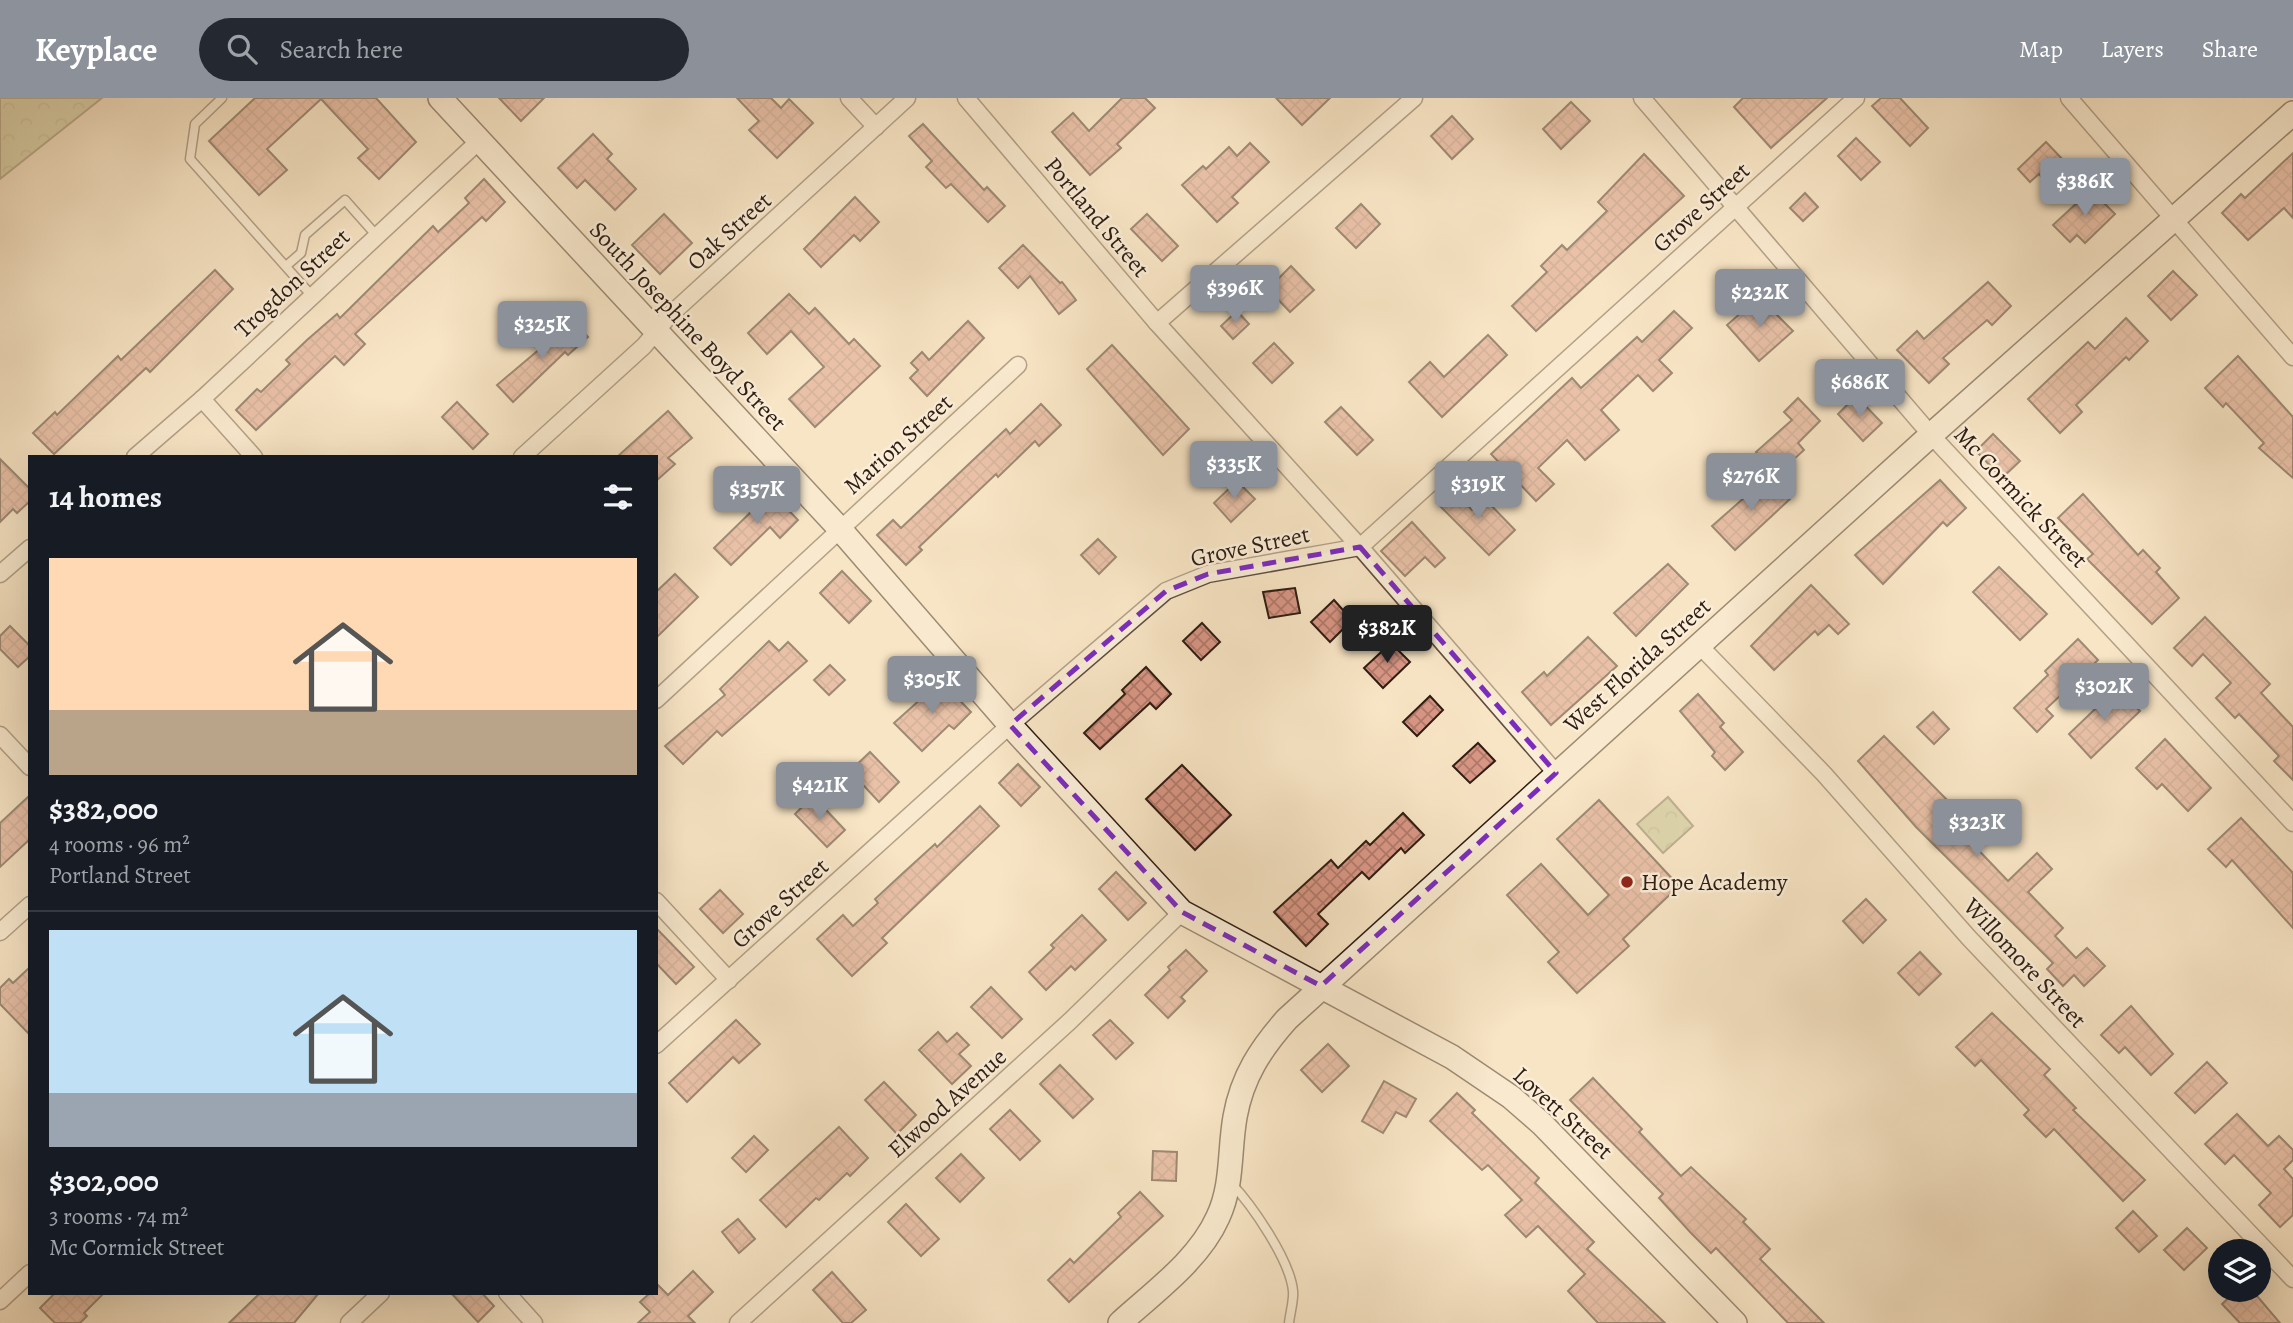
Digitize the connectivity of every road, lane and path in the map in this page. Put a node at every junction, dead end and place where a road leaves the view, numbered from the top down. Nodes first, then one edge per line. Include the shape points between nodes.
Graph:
1 (222, 98) edge
2 (440, 98) edge
3 (849, 98) edge
4 (907, 98) edge
5 (966, 98) edge
6 (1414, 98) edge
7 (1642, 98) edge
8 (1856, 98) edge
9 (2069, 98) edge
10 (2293, 113) edge
11 (876, 127) junction
12 (478, 141) junction
13 (1737, 206) junction
14 (2173, 218) junction
15 (377, 236) junction
16 (286, 267) junction
17 (312, 296) junction
18 (1157, 323) junction
19 (657, 330) junction
20 (2293, 357) edge
21 (1018, 365) dead end
22 (202, 399) junction
23 (1931, 435) junction
24 (137, 455) edge
25 (252, 455) edge
26 (524, 455) edge
27 (839, 528) junction
28 (1360, 547) junction
29 (28, 550) edge
30 (0, 574) edge
31 (1699, 645) junction
32 (658, 698) edge
33 (1010, 724) junction
34 (0, 735) edge
35 (28, 765) edge
36 (1556, 773) junction
37 (2293, 823) edge
38 (658, 903) edge
39 (28, 907) edge
40 (1182, 912) junction
41 (0, 932) edge
42 (729, 980) junction
43 (1321, 986) junction
44 (658, 1043) edge
45 (1229, 1182) junction
46 (28, 1275) edge
47 (2293, 1279) edge
48 (380, 1295) edge
49 (510, 1295) edge
50 (0, 1301) edge
51 (349, 1323) edge
52 (534, 1323) edge
53 (738, 1323) edge
54 (1120, 1323) edge
55 (1289, 1323) edge
56 (1735, 1323) edge

1 - 16 lane via 195,124 190,159
2 - 12 main road, South Josephine Boyd Street
3 - 11 street
4 - 11 street, Oak Street
5 - 18 street, Portland Street
6 - 18 street
7 - 13 street, Mc Cormick Street
8 - 13 street, Grove Street
9 - 14 street
10 - 14 main road, West Florida Street
11 - 19 street, Oak Street
12 - 15 street, Trogdon Street
12 - 19 main road, South Josephine Boyd Street
13 - 23 street, Mc Cormick Street
13 - 28 street, Grove Street
14 - 20 street
14 - 23 main road, West Florida Street
15 - 16 lane via 345,200 305,235 301,253
15 - 17 street, Trogdon Street
16 - 17 lane
17 - 22 street, Trogdon Street
18 - 28 street, Portland Street
19 - 26 street, Oak Street
19 - 27 main road, South Josephine Boyd Street
21 - 27 street, Marion Street
22 - 24 street, Trogdon Street
22 - 25 street
23 - 31 main road, West Florida Street
23 - 37 street, Mc Cormick Street
27 - 32 street, Marion Street
27 - 33 main road, South Josephine Boyd Street
28 - 33 street, Grove Street via 1208,574 1166,591
28 - 36 street, Portland Street
29 - 30 street
31 - 36 main road, West Florida Street
31 - 47 street, Willomore Street
33 - 40 main road, South Josephine Boyd Street
33 - 42 street, Grove Street
34 - 35 street
36 - 43 main road, West Florida Street
38 - 42 street
39 - 41 street
40 - 43 main road, South Josephine Boyd Street
40 - 53 street, Elwood Avenue via 1070,1021
42 - 44 street, Grove Street
43 - 45 main road, West Florida Street via 1273,1034 1242,1084
43 - 56 main road, Lovett Street via 1452,1057 1511,1097
45 - 54 main road, West Florida Street via 1208,1236
45 - 55 lane via 1247,1200 1279,1254 1293,1290
46 - 50 street
48 - 51 street
49 - 52 street

